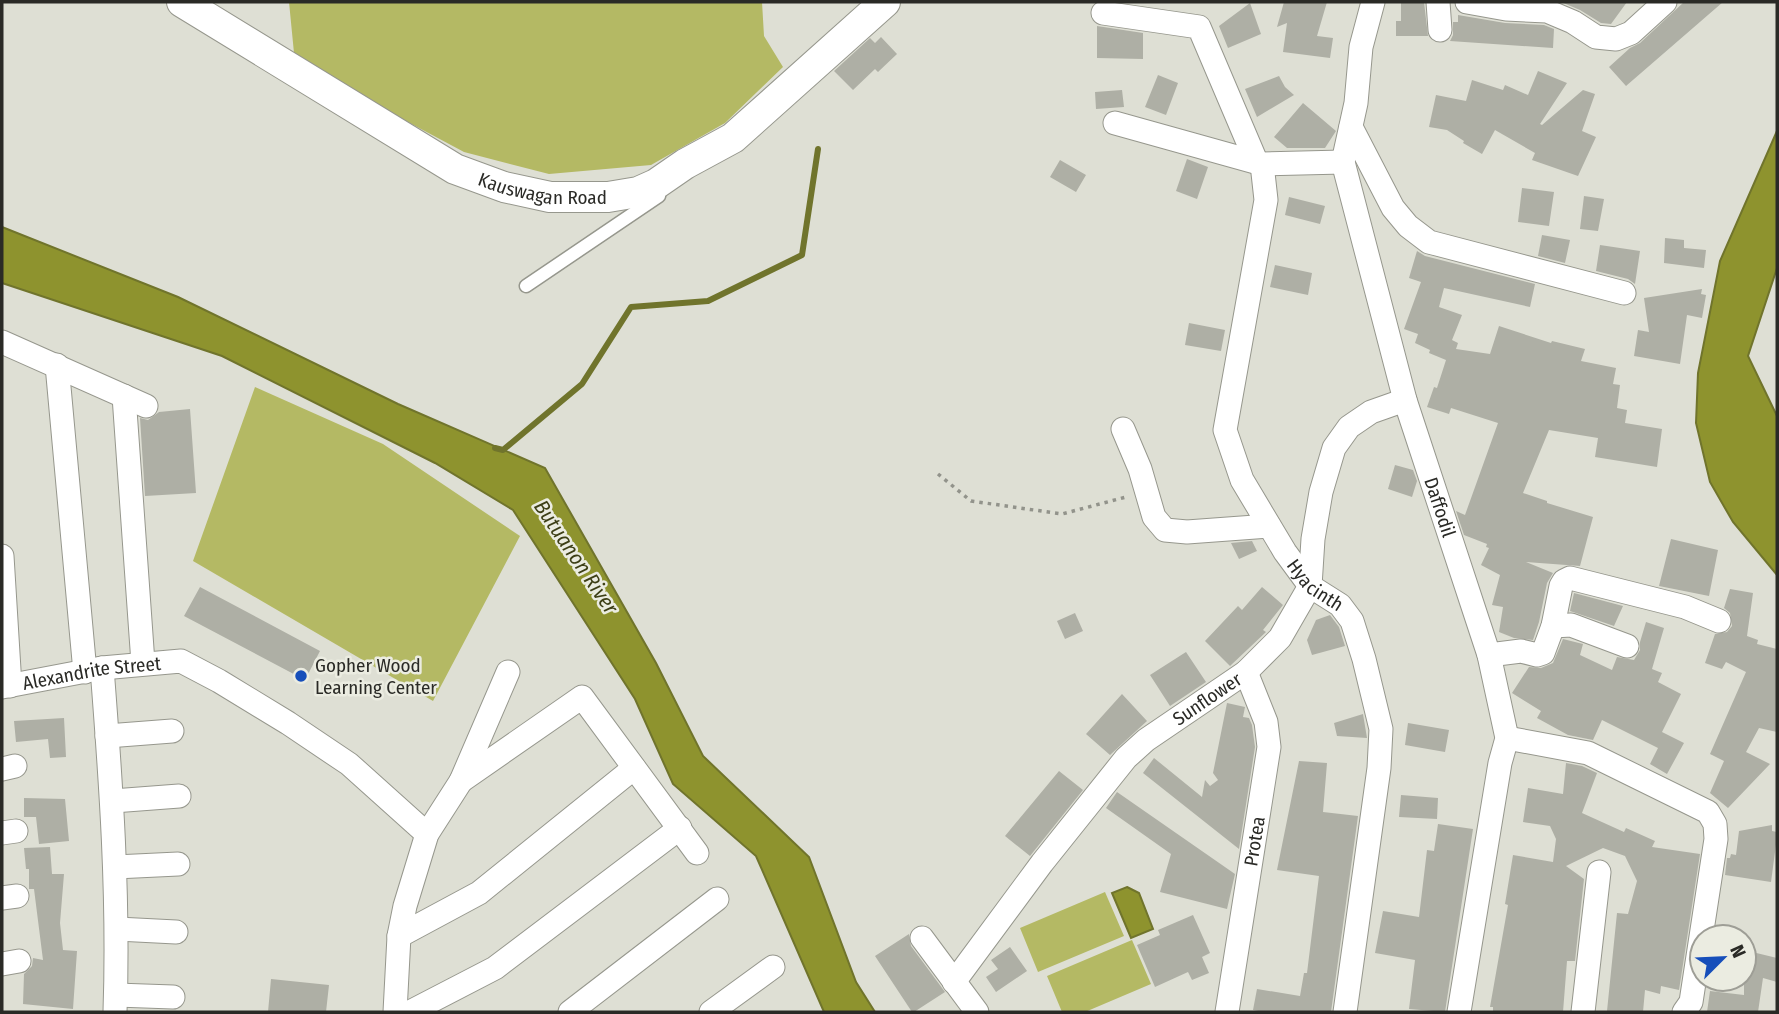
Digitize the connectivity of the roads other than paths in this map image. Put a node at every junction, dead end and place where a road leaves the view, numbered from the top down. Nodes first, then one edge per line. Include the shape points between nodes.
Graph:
1 (182, 2) edge
2 (885, 2) edge
3 (1373, 2) edge
4 (1438, 2) edge
5 (1467, 2) edge
6 (1665, 2) edge
7 (1508, 5) edge
8 (1103, 13) dead end
9 (1440, 30) dead end
10 (1115, 123) dead end
11 (1351, 127) junction
12 (1259, 162) junction
13 (1343, 162) junction
14 (685, 164) junction
15 (526, 286) dead end
16 (1624, 293) dead end
17 (2, 342) edge
18 (57, 365) junction
19 (124, 396) junction
20 (1405, 400) junction
21 (146, 406) dead end
22 (1122, 429) dead end
23 (1269, 526) junction
24 (2, 556) edge
25 (1310, 586) junction
26 (1719, 621) dead end
27 (1553, 626) junction
28 (1627, 646) dead end
29 (1489, 655) junction
30 (143, 663) junction
31 (94, 670) junction
32 (1246, 671) junction
33 (508, 672) dead end
34 (6, 687) edge
35 (172, 732) dead end
36 (107, 736) junction
37 (1507, 737) junction
38 (634, 768) junction
39 (461, 781) junction
40 (179, 796) dead end
41 (113, 802) junction
42 (680, 828) junction
43 (428, 834) junction
44 (696, 853) dead end
45 (178, 864) dead end
46 (115, 867) junction
47 (1599, 872) dead end
48 (717, 899) dead end
49 (117, 929) junction
50 (176, 932) dead end
51 (399, 936) junction
52 (922, 939) dead end
53 (773, 967) dead end
54 (954, 982) junction
55 (173, 998) dead end
56 (116, 1004) edge
57 (395, 1012) edge
58 (410, 1012) edge
59 (570, 1012) edge
60 (711, 1012) edge
61 (977, 1012) edge
62 (1227, 1012) edge
63 (1345, 1012) edge
64 (1458, 1012) edge
65 (1583, 1012) edge
66 (1684, 1012) edge

1 - 14 street, Kauswagan Road via 455,169 504,187 550,197 608,197 638,192
2 - 14 street, Kauswagan Road via 733,138
3 - 11 street, Daffodil via 1361,47
4 - 9 street
5 - 7 street
6 - 7 street via 1631,33 1616,39 1596,37 1546,10
8 - 12 street, Hyacinth via 1199,27
10 - 12 street
11 - 13 street, Daffodil
11 - 16 street via 1394,208 1429,242
12 - 13 street
12 - 23 street, Hyacinth via 1266,200 1225,430 1242,480
13 - 20 street, Daffodil
14 - 15 lane via 669,189
17 - 18 street
18 - 19 street
18 - 31 street
19 - 21 street
19 - 30 street
20 - 25 street, Sunflower via 1371,412 1349,427 1334,448 1321,492
20 - 29 street, Daffodil
22 - 23 street via 1154,517 1165,530
23 - 25 street, Hyacinth
24 - 34 street
25 - 32 street, Sunflower via 1280,638
25 - 63 street, Hyacinth via 1340,605 1352,621 1381,729
26 - 27 street via 1685,607 1570,578 1561,586
27 - 28 street via 1571,625
27 - 29 street via 1542,653
29 - 37 street, Daffodil
30 - 31 street, Alexandrite Street
30 - 43 street, Alexandrite Street via 181,661 265,709 349,764
31 - 34 street, Alexandrite Street
31 - 36 street
32 - 54 street, Sunflower via 1126,758
32 - 62 street, Protea via 1266,722 1269,747
33 - 39 street
35 - 36 street
36 - 41 street
37 - 64 street, Daffodil
37 - 66 street via 1588,753 1708,812 1716,839 1691,1002
38 - 39 street via 583,698
38 - 42 street
38 - 51 street via 479,893
39 - 43 street
40 - 41 street
41 - 46 street
42 - 44 street
42 - 58 street via 495,968
43 - 51 street
45 - 46 street
46 - 49 street
47 - 65 street
48 - 59 street
49 - 50 street
49 - 56 street
51 - 57 street
52 - 54 street
53 - 60 street
54 - 61 street
55 - 56 street

